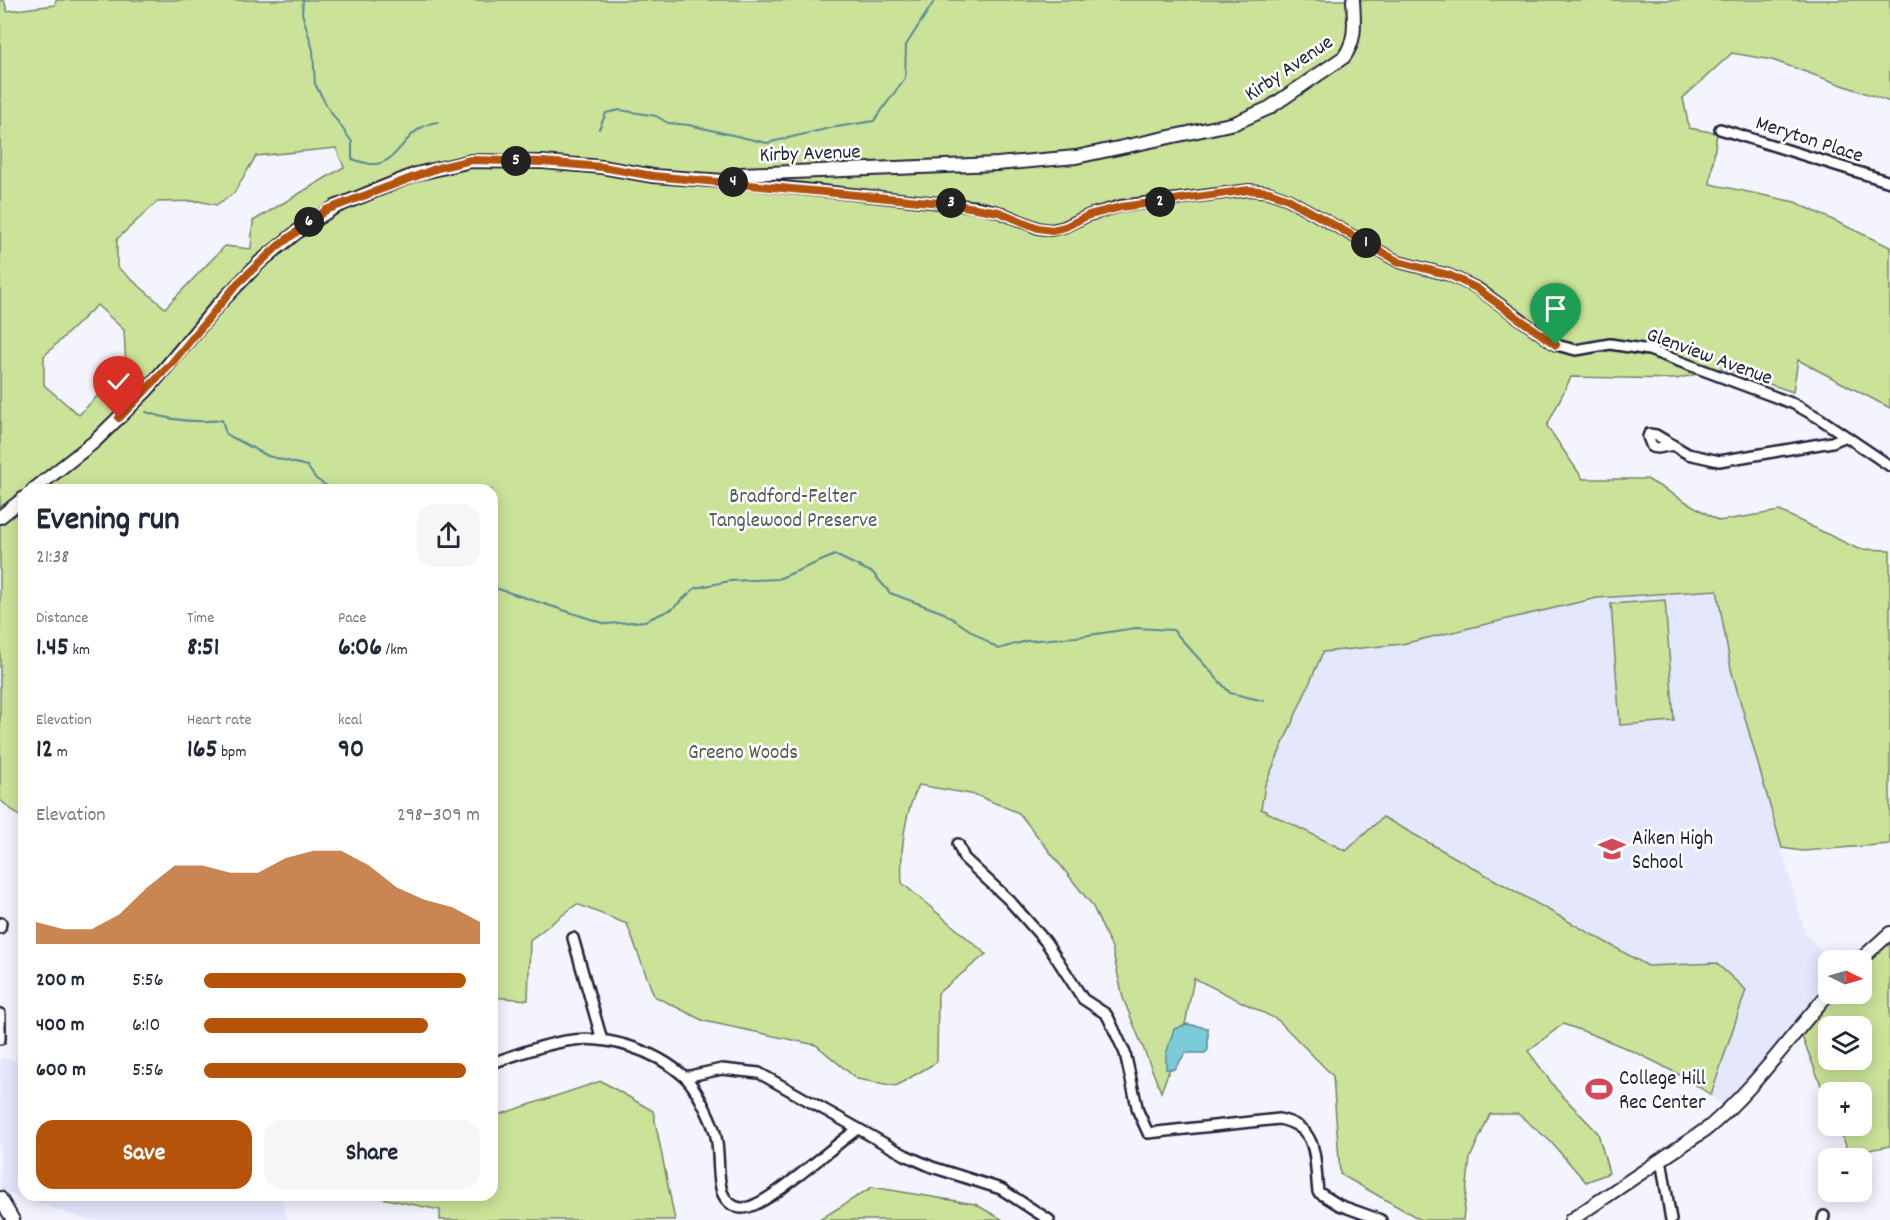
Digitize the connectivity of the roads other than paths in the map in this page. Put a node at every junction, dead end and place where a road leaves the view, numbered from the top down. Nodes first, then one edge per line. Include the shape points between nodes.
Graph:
1 (1353, 0) edge
2 (1720, 129) dead end
3 (724, 181) junction
4 (1890, 183) edge
5 (1844, 437) junction
6 (1672, 445) dead end
7 (1890, 466) edge
8 (41, 484) edge
9 (18, 503) edge
10 (0, 517) edge
11 (958, 844) dead end
12 (1890, 933) edge
13 (573, 938) dead end
14 (1871, 950) edge
15 (1820, 1004) edge
16 (0, 1014) edge
17 (0, 1039) edge
18 (602, 1040) junction
19 (498, 1062) edge
20 (685, 1077) junction
21 (858, 1129) junction
22 (1661, 1160) junction
23 (0, 1198) edge
24 (13, 1220) edge
25 (1048, 1220) edge
26 (1381, 1220) edge
27 (1571, 1220) edge
28 (1671, 1220) edge

1 - 3 street, Kirby Avenue via 1354,35 1344,57 1269,108 1235,123 1076,157 998,164 741,174
2 - 4 street, Meryton Place
3 - 5 street, Glenview Avenue via 979,207 1052,230 1121,207 1249,190 1269,192 1399,262 1471,285 1556,345 1576,350 1610,344 1649,350 1794,404
3 - 8 street, Kirby Avenue via 543,162 471,160 416,174 335,207 260,262 218,305 147,390 94,442
5 - 6 street via 1719,461 1688,454
5 - 7 street, Glenview Avenue
9 - 10 street
11 - 26 street via 964,858 1046,942 1083,999 1110,1020 1125,1053 1138,1111 1148,1133 1279,1119 1292,1122 1313,1144 1318,1192 1338,1205
12 - 14 street
13 - 18 street
15 - 22 street via 1764,1074 1728,1110
16 - 17 street
18 - 19 street via 568,1040
18 - 20 street via 645,1052
20 - 21 street via 722,1069 759,1073
20 - 21 street via 714,1130 723,1194 738,1208 751,1207 776,1192
21 - 25 street via 917,1161 1001,1188
22 - 27 street
22 - 28 street
23 - 24 street

